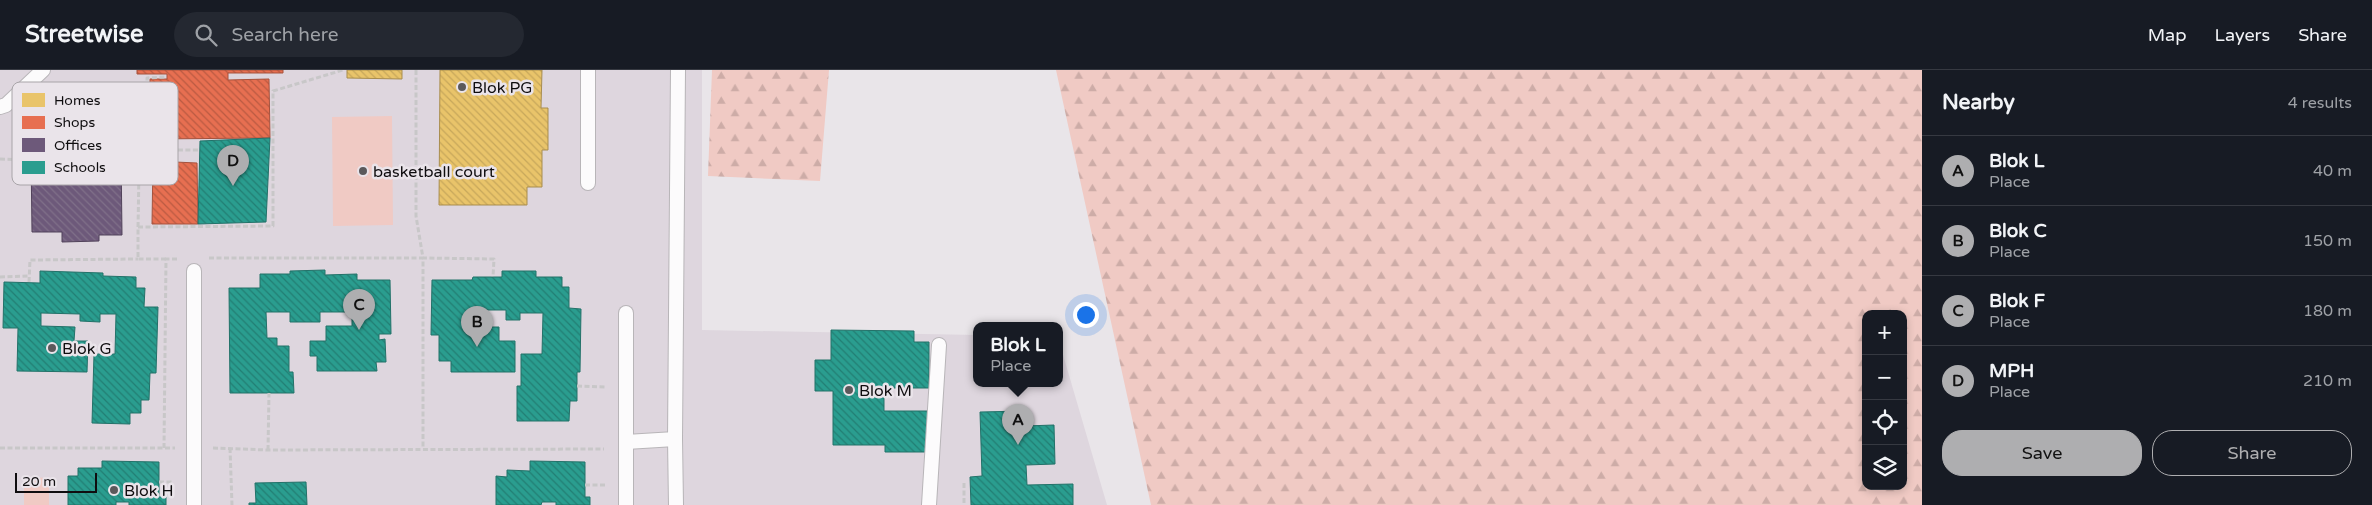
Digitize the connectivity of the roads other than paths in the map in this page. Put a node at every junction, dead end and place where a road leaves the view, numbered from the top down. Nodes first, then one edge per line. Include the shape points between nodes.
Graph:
1 (43, 70) edge
2 (588, 70) edge
3 (678, 70) edge
4 (31, 82) edge
5 (12, 100) edge
6 (0, 107) edge
7 (588, 184) dead end
8 (194, 271) dead end
9 (626, 313) dead end
10 (939, 345) dead end
11 (675, 439) junction
12 (626, 442) junction
13 (194, 505) edge
14 (626, 505) edge
15 (676, 505) edge
16 (929, 505) edge

1 - 4 lane
2 - 7 lane
3 - 11 lane
5 - 6 lane
8 - 13 lane
9 - 12 lane
10 - 16 lane
11 - 12 lane
11 - 15 lane
12 - 14 lane

